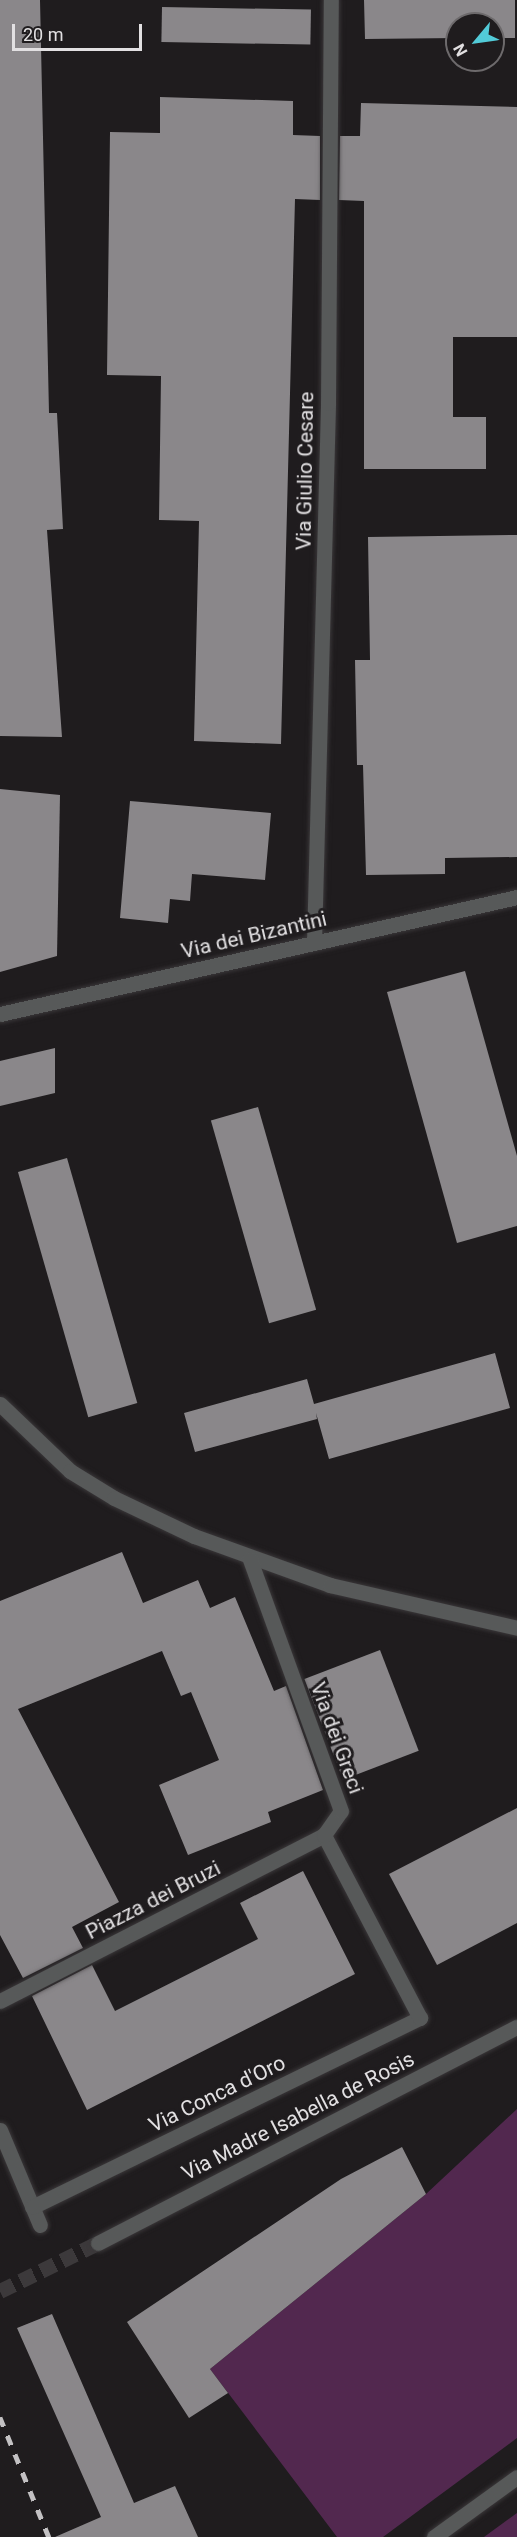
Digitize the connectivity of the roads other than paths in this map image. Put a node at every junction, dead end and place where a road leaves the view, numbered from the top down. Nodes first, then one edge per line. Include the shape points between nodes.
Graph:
1 (331, 0) edge
2 (517, 897) edge
3 (314, 943) junction
4 (0, 1014) edge
5 (0, 1404) edge
6 (250, 1559) junction
7 (517, 1628) edge
8 (324, 1835) junction
9 (0, 2001) edge
10 (517, 2027) edge
11 (0, 2130) edge
12 (32, 2207) junction
13 (39, 2225) dead end
14 (98, 2243) tunnel mouth
15 (517, 2477) edge
16 (434, 2537) edge

1 - 3 street, Via Giulio Cesare via 328,403
2 - 3 street, Via dei Bizantini
3 - 4 street, Via dei Bizantini
5 - 6 street via 70,1471 114,1498
6 - 7 street via 399,1604
6 - 8 street, Via dei Greci via 341,1811
8 - 9 street, Piazza dei Bruzi
8 - 12 street, Via Conca d'Oro via 420,2019
10 - 14 street, Via Madre Isabella de Rosis
11 - 12 street
12 - 13 street
15 - 16 street

